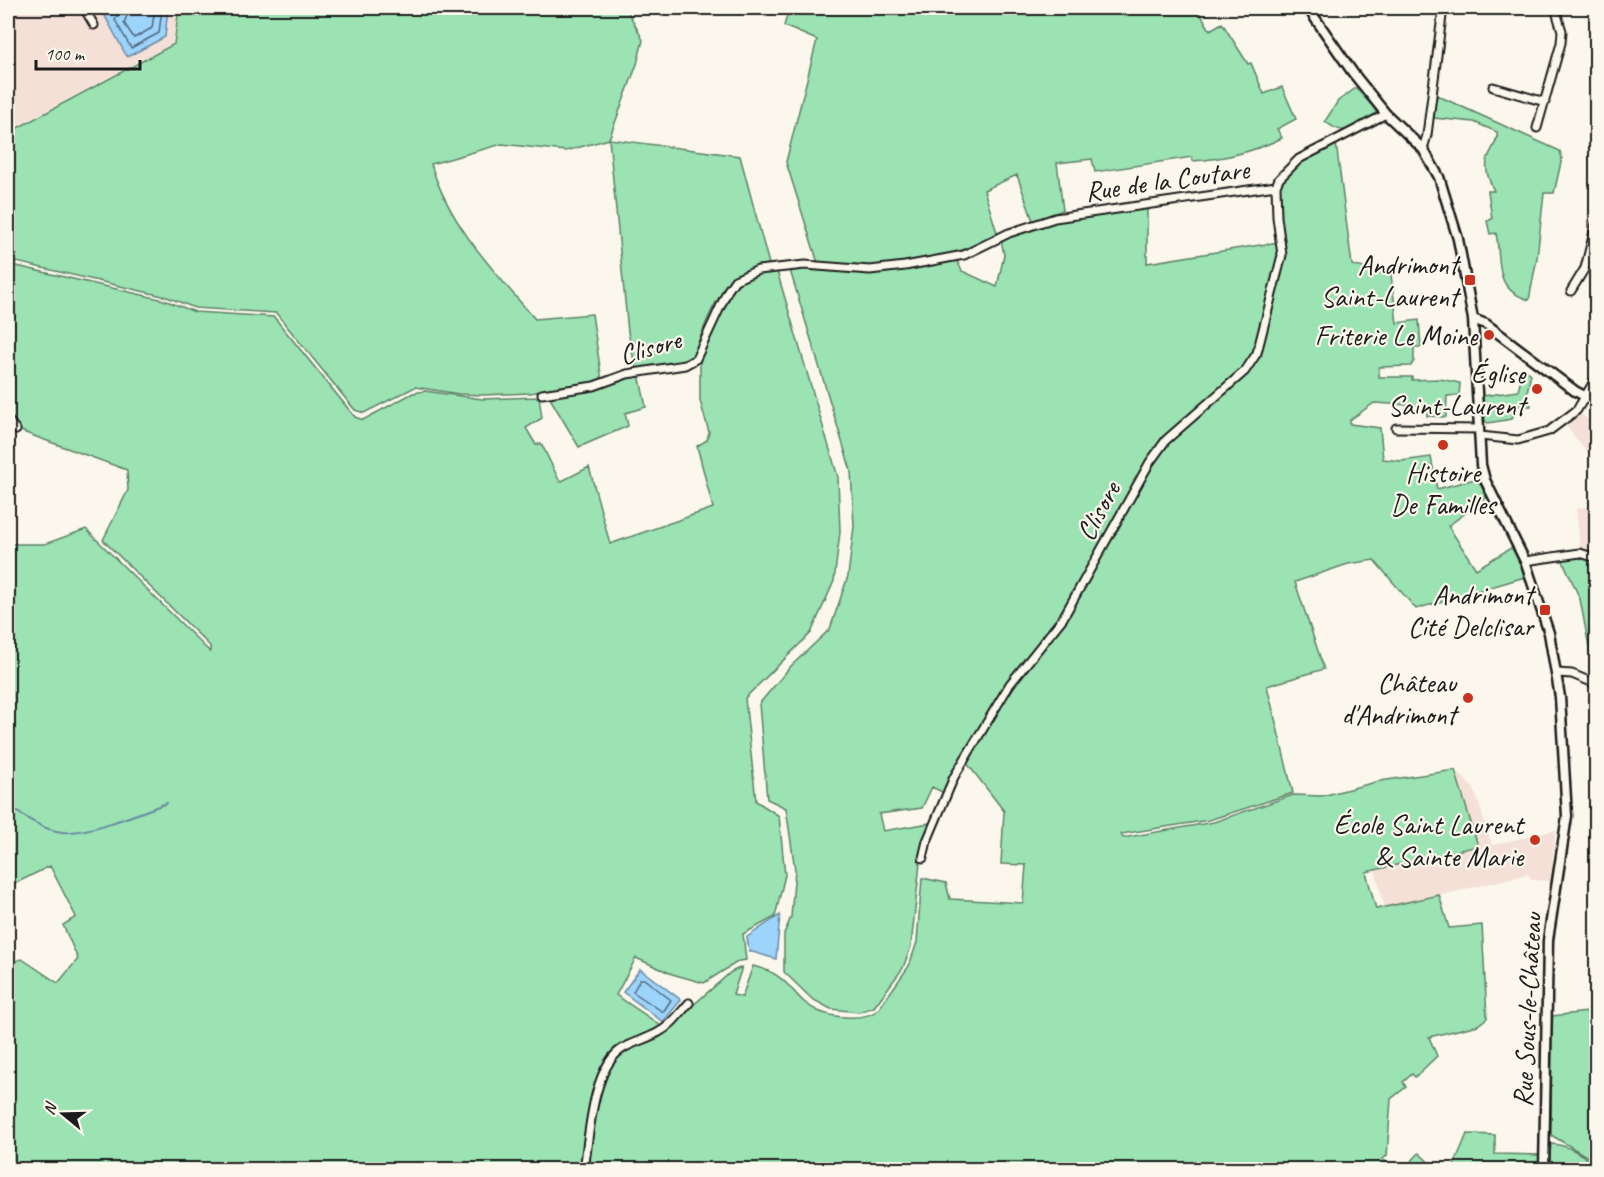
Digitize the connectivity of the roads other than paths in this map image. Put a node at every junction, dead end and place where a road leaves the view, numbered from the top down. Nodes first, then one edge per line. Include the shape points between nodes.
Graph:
1 (84, 8) edge
2 (1308, 8) edge
3 (1443, 8) edge
4 (1555, 8) edge
5 (94, 25) dead end
6 (1493, 87) dead end
7 (1545, 102) junction
8 (1386, 114) junction
9 (1537, 128) dead end
10 (1423, 149) junction
11 (1276, 186) junction
12 (1596, 224) edge
13 (937, 260) joint
14 (1571, 291) dead end
15 (1473, 319) junction
16 (1596, 378) edge
17 (542, 394) dead end
18 (1585, 398) junction
19 (1596, 402) edge
20 (8, 420) edge
21 (1396, 428) dead end
22 (16, 430) dead end
23 (1480, 433) junction
24 (1596, 558) edge
25 (1525, 561) junction
26 (1557, 673) junction
27 (1596, 684) edge
28 (923, 858) dead end
29 (689, 1003) dead end
30 (584, 1170) edge
31 (1544, 1170) edge

1 - 5 street
2 - 8 street, Rue Sous-le-Château
3 - 10 street
4 - 7 street via 1562,31 1561,43
6 - 7 street
7 - 9 street
8 - 10 street, Rue Sous-le-Château
8 - 11 street, Rue de la Coutare via 1299,159
10 - 15 street, Rue Sous-le-Château via 1439,177 1458,239
11 - 13 street, Rue de la Coutare via 1055,218 1009,233 964,255
11 - 28 street, Clisore via 1282,255 1257,353 1245,371 1166,440 1150,462 1063,618 1010,684 954,777
12 - 14 street via 1585,268
13 - 17 street, Clisore via 870,270 805,265 758,270 735,280 728,290 696,359 594,386
15 - 18 street via 1486,324
15 - 23 street, Rue Sous-le-Château
16 - 18 street
18 - 19 street
18 - 23 street via 1560,424 1528,440
20 - 22 street
21 - 23 street
23 - 25 street, Rue Sous-le-Château via 1485,480
24 - 25 street via 1580,553
25 - 26 street, Rue Sous-le-Château via 1549,633
26 - 27 street via 1572,674
26 - 31 street, Rue Sous-le-Château via 1567,816 1548,940
29 - 30 street via 660,1032 620,1050 611,1059 594,1107

